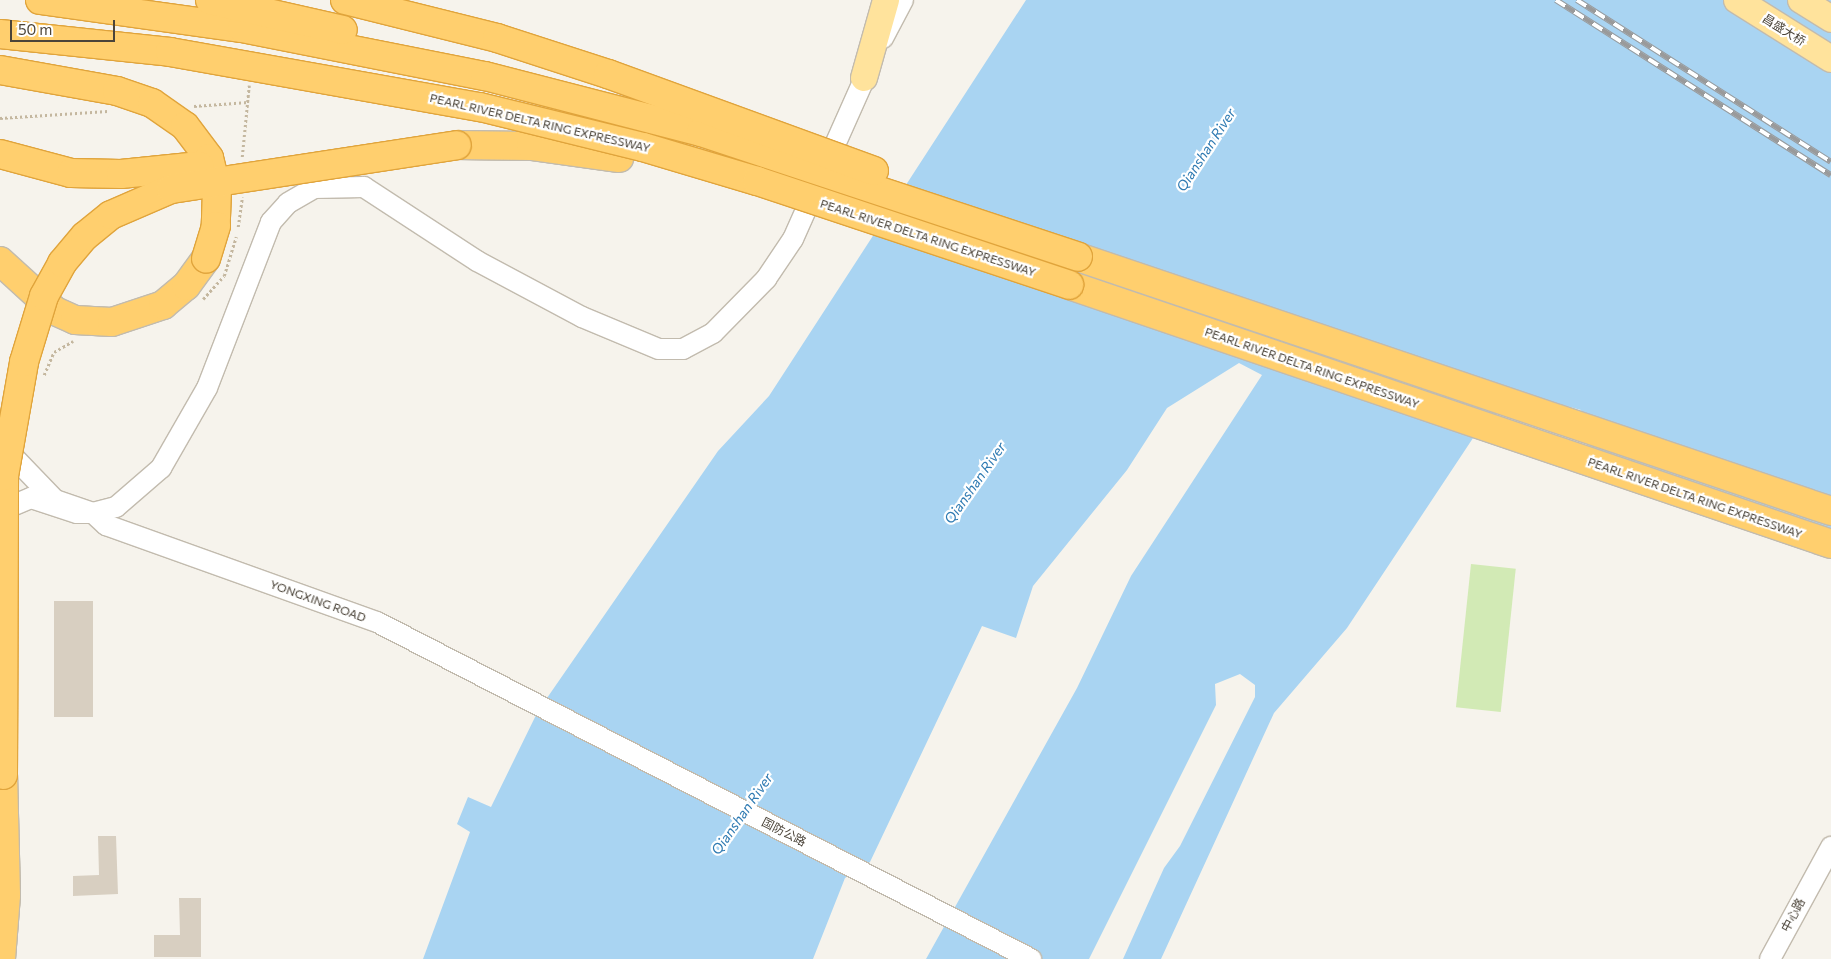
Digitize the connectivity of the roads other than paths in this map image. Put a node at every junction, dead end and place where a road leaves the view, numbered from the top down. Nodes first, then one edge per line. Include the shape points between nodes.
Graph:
1 (40, 0) edge
2 (210, 0) edge
3 (345, 0) edge
4 (886, 0) edge
5 (903, 0) edge
6 (1736, 0) edge
7 (1801, 0) edge
8 (1831, 19) edge
9 (0, 34) edge
10 (1831, 59) edge
11 (0, 70) edge
12 (864, 78) junction
13 (548, 92) junction
14 (0, 154) edge
15 (619, 158) junction
16 (1078, 257) junction
17 (0, 261) edge
18 (1069, 285) junction
19 (0, 443) edge
20 (1831, 511) edge
21 (0, 512) edge
22 (92, 513) junction
23 (1831, 544) edge
24 (538, 705) joint
25 (1831, 847) edge
26 (1, 959) edge
27 (1031, 959) edge
28 (1770, 959) edge

1 - 13 highway, bridge via 242,28
2 - 13 highway, bridge via 327,25
3 - 16 highway, bridge via 497,38 669,94 868,169
4 - 12 main road
5 - 12 street
6 - 10 main road, 昌盛大桥
7 - 8 main road
9 - 18 highway, PEARL RIVER DELTA RING EXPRESSWAY, bridge via 170,52 480,107 643,147 757,181
11 - 17 highway, bridge via 117,91 152,103 185,126 209,158 217,190 216,226 206,258 186,286 163,305 112,322 75,320 55,311
12 - 22 street via 793,240 766,279 713,333 683,350 659,349 582,316 477,261 364,187 314,188 288,203 270,222 207,388 161,468 116,507
13 - 16 highway, bridge via 701,132
14 - 15 highway, bridge via 46,169 121,174 418,138 504,136
15 - 18 highway, bridge
15 - 26 highway, bridge via 531,146 457,146 215,180 150,196 111,215 84,236 44,296 13,407 2,505 6,895
16 - 20 highway
18 - 23 highway, PEARL RIVER DELTA RING EXPRESSWAY
19 - 22 street via 55,500
21 - 22 street via 31,498 77,513
22 - 24 street, YONGXING ROAD via 106,525 377,622
24 - 27 street, 国防公路
25 - 28 street, 中心路

